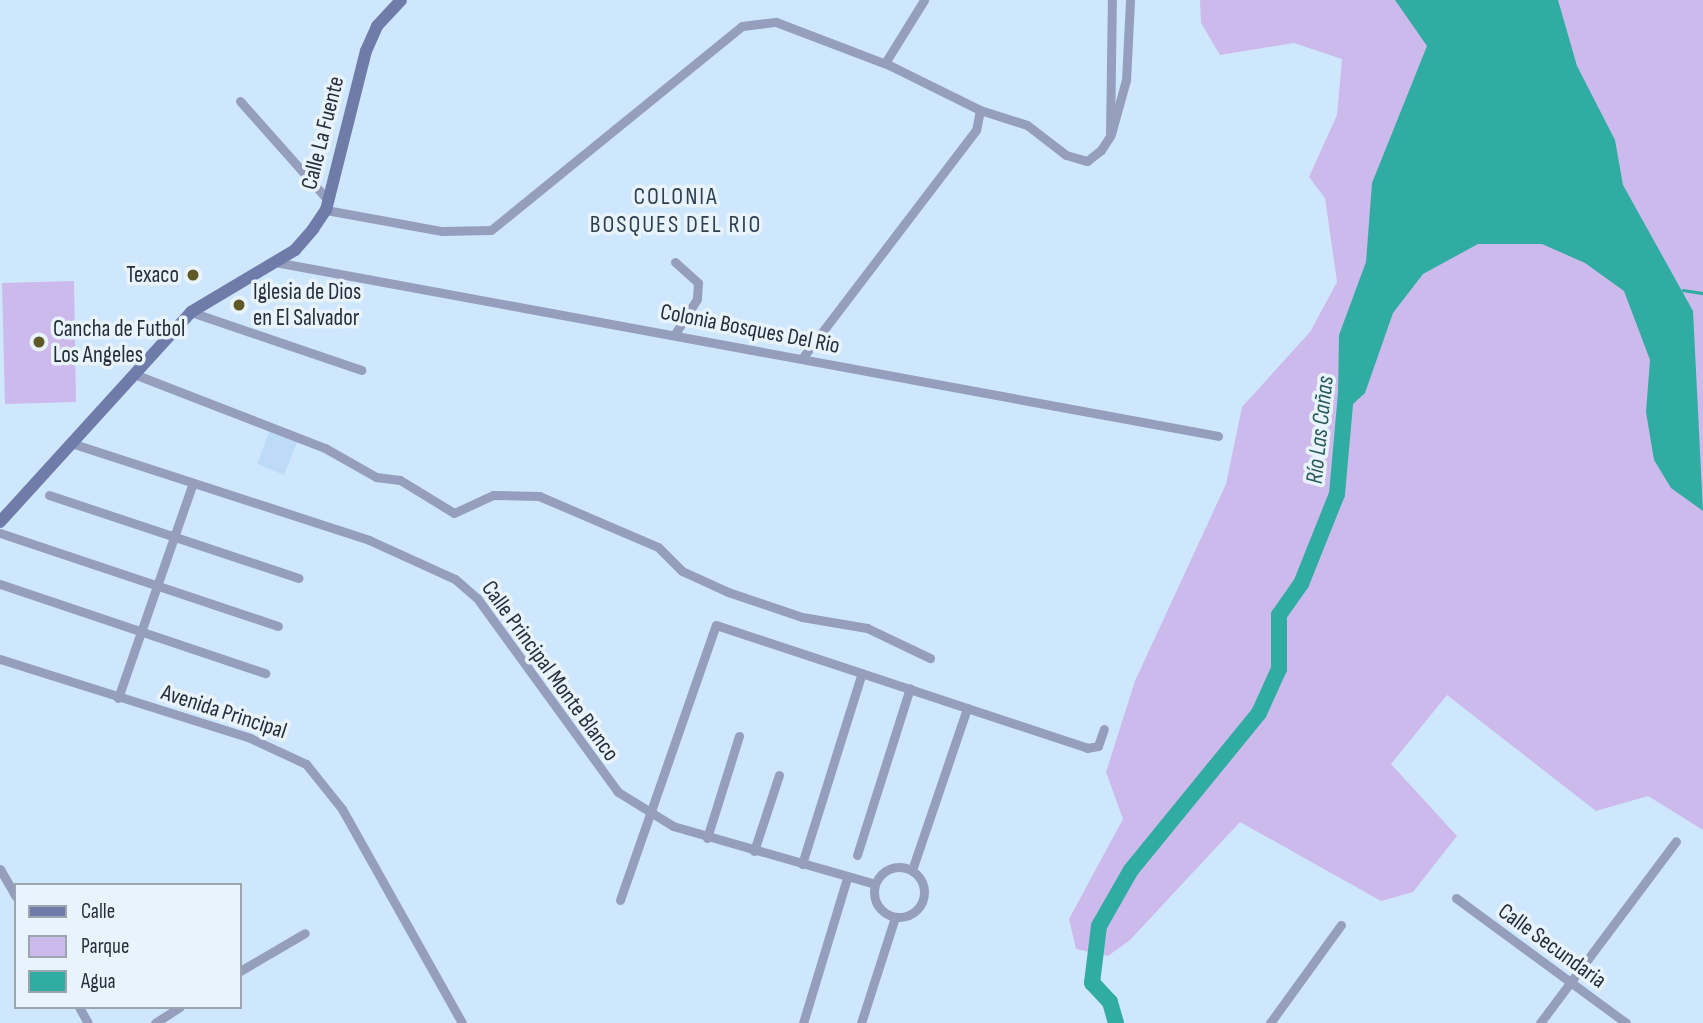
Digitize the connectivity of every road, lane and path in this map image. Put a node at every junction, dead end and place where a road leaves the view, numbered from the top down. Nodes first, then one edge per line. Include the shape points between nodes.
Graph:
1 (401, 0) edge
2 (924, 0) edge
3 (1112, 0) edge
4 (1130, 0) edge
5 (885, 63) junction
6 (240, 101) dead end
7 (979, 110) junction
8 (1110, 136) junction
9 (327, 205) junction
10 (273, 261) junction
11 (675, 262) dead end
12 (191, 312) junction
13 (675, 334) junction
14 (803, 357) junction
15 (360, 370) dead end
16 (134, 374) junction
17 (1218, 436) dead end
18 (71, 443) junction
19 (192, 483) junction
20 (49, 495) dead end
21 (0, 522) edge
22 (0, 533) edge
23 (174, 536) junction
24 (299, 578) dead end
25 (0, 584) edge
26 (157, 585) junction
27 (278, 626) dead end
28 (141, 632) junction
29 (930, 658) dead end
30 (0, 659) edge
31 (265, 673) dead end
32 (862, 673) junction
33 (910, 688) junction
34 (118, 698) junction
35 (967, 708) junction
36 (1104, 729) dead end
37 (739, 736) dead end
38 (779, 775) dead end
39 (648, 813) junction
40 (707, 838) junction
41 (1676, 841) dead end
42 (754, 851) junction
43 (857, 855) dead end
44 (802, 864) junction
45 (0, 869) edge
46 (912, 870) junction
47 (847, 878) junction
48 (875, 884) junction
49 (14, 894) edge
50 (1456, 898) dead end
51 (620, 900) dead end
52 (895, 917) junction
53 (1341, 925) dead end
54 (305, 933) dead end
55 (242, 970) edge
56 (1568, 982) junction
57 (177, 1009) edge
58 (155, 1023) edge
59 (462, 1023) edge
60 (803, 1023) edge
61 (861, 1023) edge
62 (1270, 1023) edge
63 (1540, 1023) edge
64 (1626, 1023) edge

1 - 9 street, Calle La Fuente via 377,26 366,51
2 - 5 street
3 - 8 street
4 - 8 street via 1126,80
5 - 7 street
5 - 9 street via 776,22 753,21 491,230 442,231
6 - 9 street
7 - 8 street via 1027,125 1066,155 1087,161
7 - 14 street via 976,130
9 - 10 street, Calle La Fuente via 295,250
10 - 12 street, Calle La Fuente
10 - 13 street, Colonia Bosques Del Rio
11 - 13 street via 698,283 697,299
12 - 15 street
12 - 16 street, Calle La Fuente
13 - 14 street, Colonia Bosques Del Rio
14 - 17 street, Colonia Bosques Del Rio via 960,392
16 - 18 street, Calle La Fuente
16 - 29 street via 325,448 376,477 400,480 454,513 493,495 539,496 658,547 682,571 728,592 802,617 867,628
18 - 19 street, Calle Principal Monte Blanco
18 - 21 street, Calle La Fuente
19 - 23 street
19 - 39 street, Calle Principal Monte Blanco via 369,540 455,579 477,598 597,769
20 - 23 street
22 - 26 street
23 - 24 street
23 - 26 street
25 - 28 street
26 - 27 street
26 - 28 street
28 - 31 street
28 - 34 street
30 - 34 street, Avenida Principal
32 - 33 street
32 - 39 street via 712,628
32 - 44 street
33 - 35 street
33 - 43 street
34 - 59 street, Avenida Principal via 250,738 306,764 342,809
35 - 36 street via 1087,748 1098,746
35 - 46 street
37 - 40 street
38 - 42 street
39 - 40 street, Calle Principal Monte Blanco
39 - 51 street
40 - 42 street, Calle Principal Monte Blanco
41 - 56 street
42 - 44 street, Calle Principal Monte Blanco
44 - 47 street, Calle Principal Monte Blanco
45 - 49 street
46 - 48 street via 890,868
46 - 52 street via 923,883 923,901 912,914
47 - 48 street, Calle Principal Monte Blanco
47 - 60 street
48 - 52 street via 880,909
50 - 56 street, Calle Secundaria
52 - 61 street
53 - 62 street
54 - 55 street
56 - 63 street
56 - 64 street, Calle Secundaria
57 - 58 street

